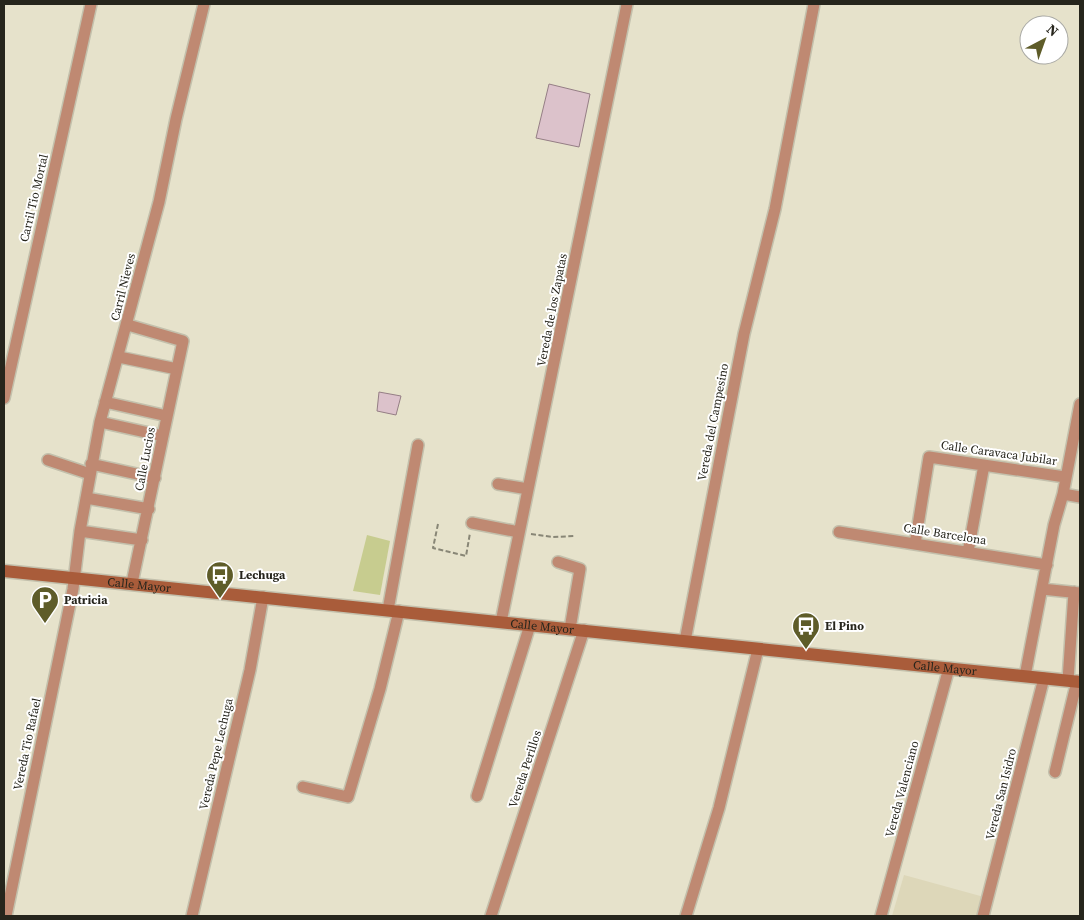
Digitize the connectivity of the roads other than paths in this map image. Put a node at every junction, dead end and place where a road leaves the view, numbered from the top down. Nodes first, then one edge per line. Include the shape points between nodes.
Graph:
1 (91, 4) edge
2 (204, 4) edge
3 (627, 4) edge
4 (814, 4) edge
5 (128, 325) junction
6 (118, 357) junction
7 (177, 369) junction
8 (6, 377) edge
9 (4, 398) edge
10 (105, 402) junction
11 (1080, 404) edge
12 (167, 416) junction
13 (100, 422) junction
14 (163, 436) junction
15 (418, 445) dead end
16 (48, 460) dead end
17 (984, 465) junction
18 (90, 469) junction
19 (1065, 477) junction
20 (155, 478) junction
21 (498, 484) dead end
22 (528, 489) junction
23 (1063, 494) junction
24 (1080, 497) edge
25 (86, 498) junction
26 (149, 509) junction
27 (472, 523) road end
28 (80, 531) junction
29 (519, 532) junction
30 (839, 532) dead end
31 (142, 540) junction
32 (916, 544) junction
33 (968, 552) junction
34 (558, 562) dead end
35 (1047, 564) junction
36 (4, 570) edge
37 (74, 578) junction
38 (132, 583) junction
39 (1042, 589) junction
40 (1077, 593) edge
41 (264, 597) junction
42 (393, 610) junction
43 (501, 622) junction
44 (530, 625) junction
45 (570, 629) junction
46 (584, 630) junction
47 (685, 641) junction
48 (758, 649) junction
49 (949, 668) junction
50 (1025, 676) junction
51 (1044, 678) junction
52 (1075, 681) edge
53 (1055, 772) dead end
54 (303, 787) dead end
55 (478, 796) dead end
56 (6, 916) edge
57 (192, 916) edge
58 (491, 916) edge
59 (686, 916) edge
60 (881, 916) edge
61 (983, 916) edge

1 - 8 street, Carril Tio Mortal
2 - 5 street, Carril Nieves
3 - 22 street, Vereda de los Zapatas
4 - 47 street, Vereda del Campesino via 775,209 744,334
5 - 6 street, Carril Nieves
5 - 7 street, Calle Lucios via 182,341
6 - 7 street
6 - 10 street, Carril Nieves
7 - 12 street, Calle Lucios
8 - 9 street, Carril Tio Mortal
10 - 12 street
10 - 13 street, Carril Nieves
11 - 19 street
12 - 14 street, Calle Lucios
13 - 14 street
13 - 18 street, Carril Nieves
14 - 20 street, Calle Lucios
15 - 42 street
16 - 18 street
17 - 19 street, Calle Caravaca Jubilar
17 - 32 street, Calle Caravaca Jubilar via 929,457
17 - 33 street
18 - 20 street
18 - 25 street, Carril Nieves
19 - 23 street
20 - 26 street, Calle Lucios
21 - 22 street
22 - 29 street, Vereda de los Zapatas
23 - 24 street
23 - 35 street
25 - 26 street
25 - 28 street, Carril Nieves
26 - 31 street, Calle Lucios
27 - 29 street
28 - 31 street
28 - 37 street, Carril Nieves
29 - 43 street, Vereda de los Zapatas
30 - 32 street, Calle Barcelona
31 - 38 street, Calle Lucios
32 - 33 street, Calle Barcelona
33 - 35 street, Calle Barcelona
34 - 45 street via 580,569
35 - 39 street
36 - 37 main road, Calle Mayor
37 - 38 main road, Calle Mayor
37 - 56 street, Vereda Tio Rafael
38 - 41 main road, Calle Mayor
39 - 40 street
39 - 50 street
40 - 52 street
41 - 42 main road, Calle Mayor
41 - 57 street, Vereda Pepe Lechuga
42 - 43 main road, Calle Mayor
42 - 54 street via 380,689 348,797
43 - 44 main road, Calle Mayor
44 - 45 main road, Calle Mayor
44 - 55 street
45 - 46 main road, Calle Mayor
46 - 47 main road, Calle Mayor
46 - 58 street, Vereda Perillos
47 - 48 main road, Calle Mayor
48 - 49 main road, Calle Mayor
48 - 59 street via 719,808
49 - 50 main road, Calle Mayor
49 - 60 street, Vereda Valenciano
50 - 51 main road, Calle Mayor
51 - 52 main road, Calle Mayor
51 - 61 street, Vereda San Isidro
52 - 53 street

